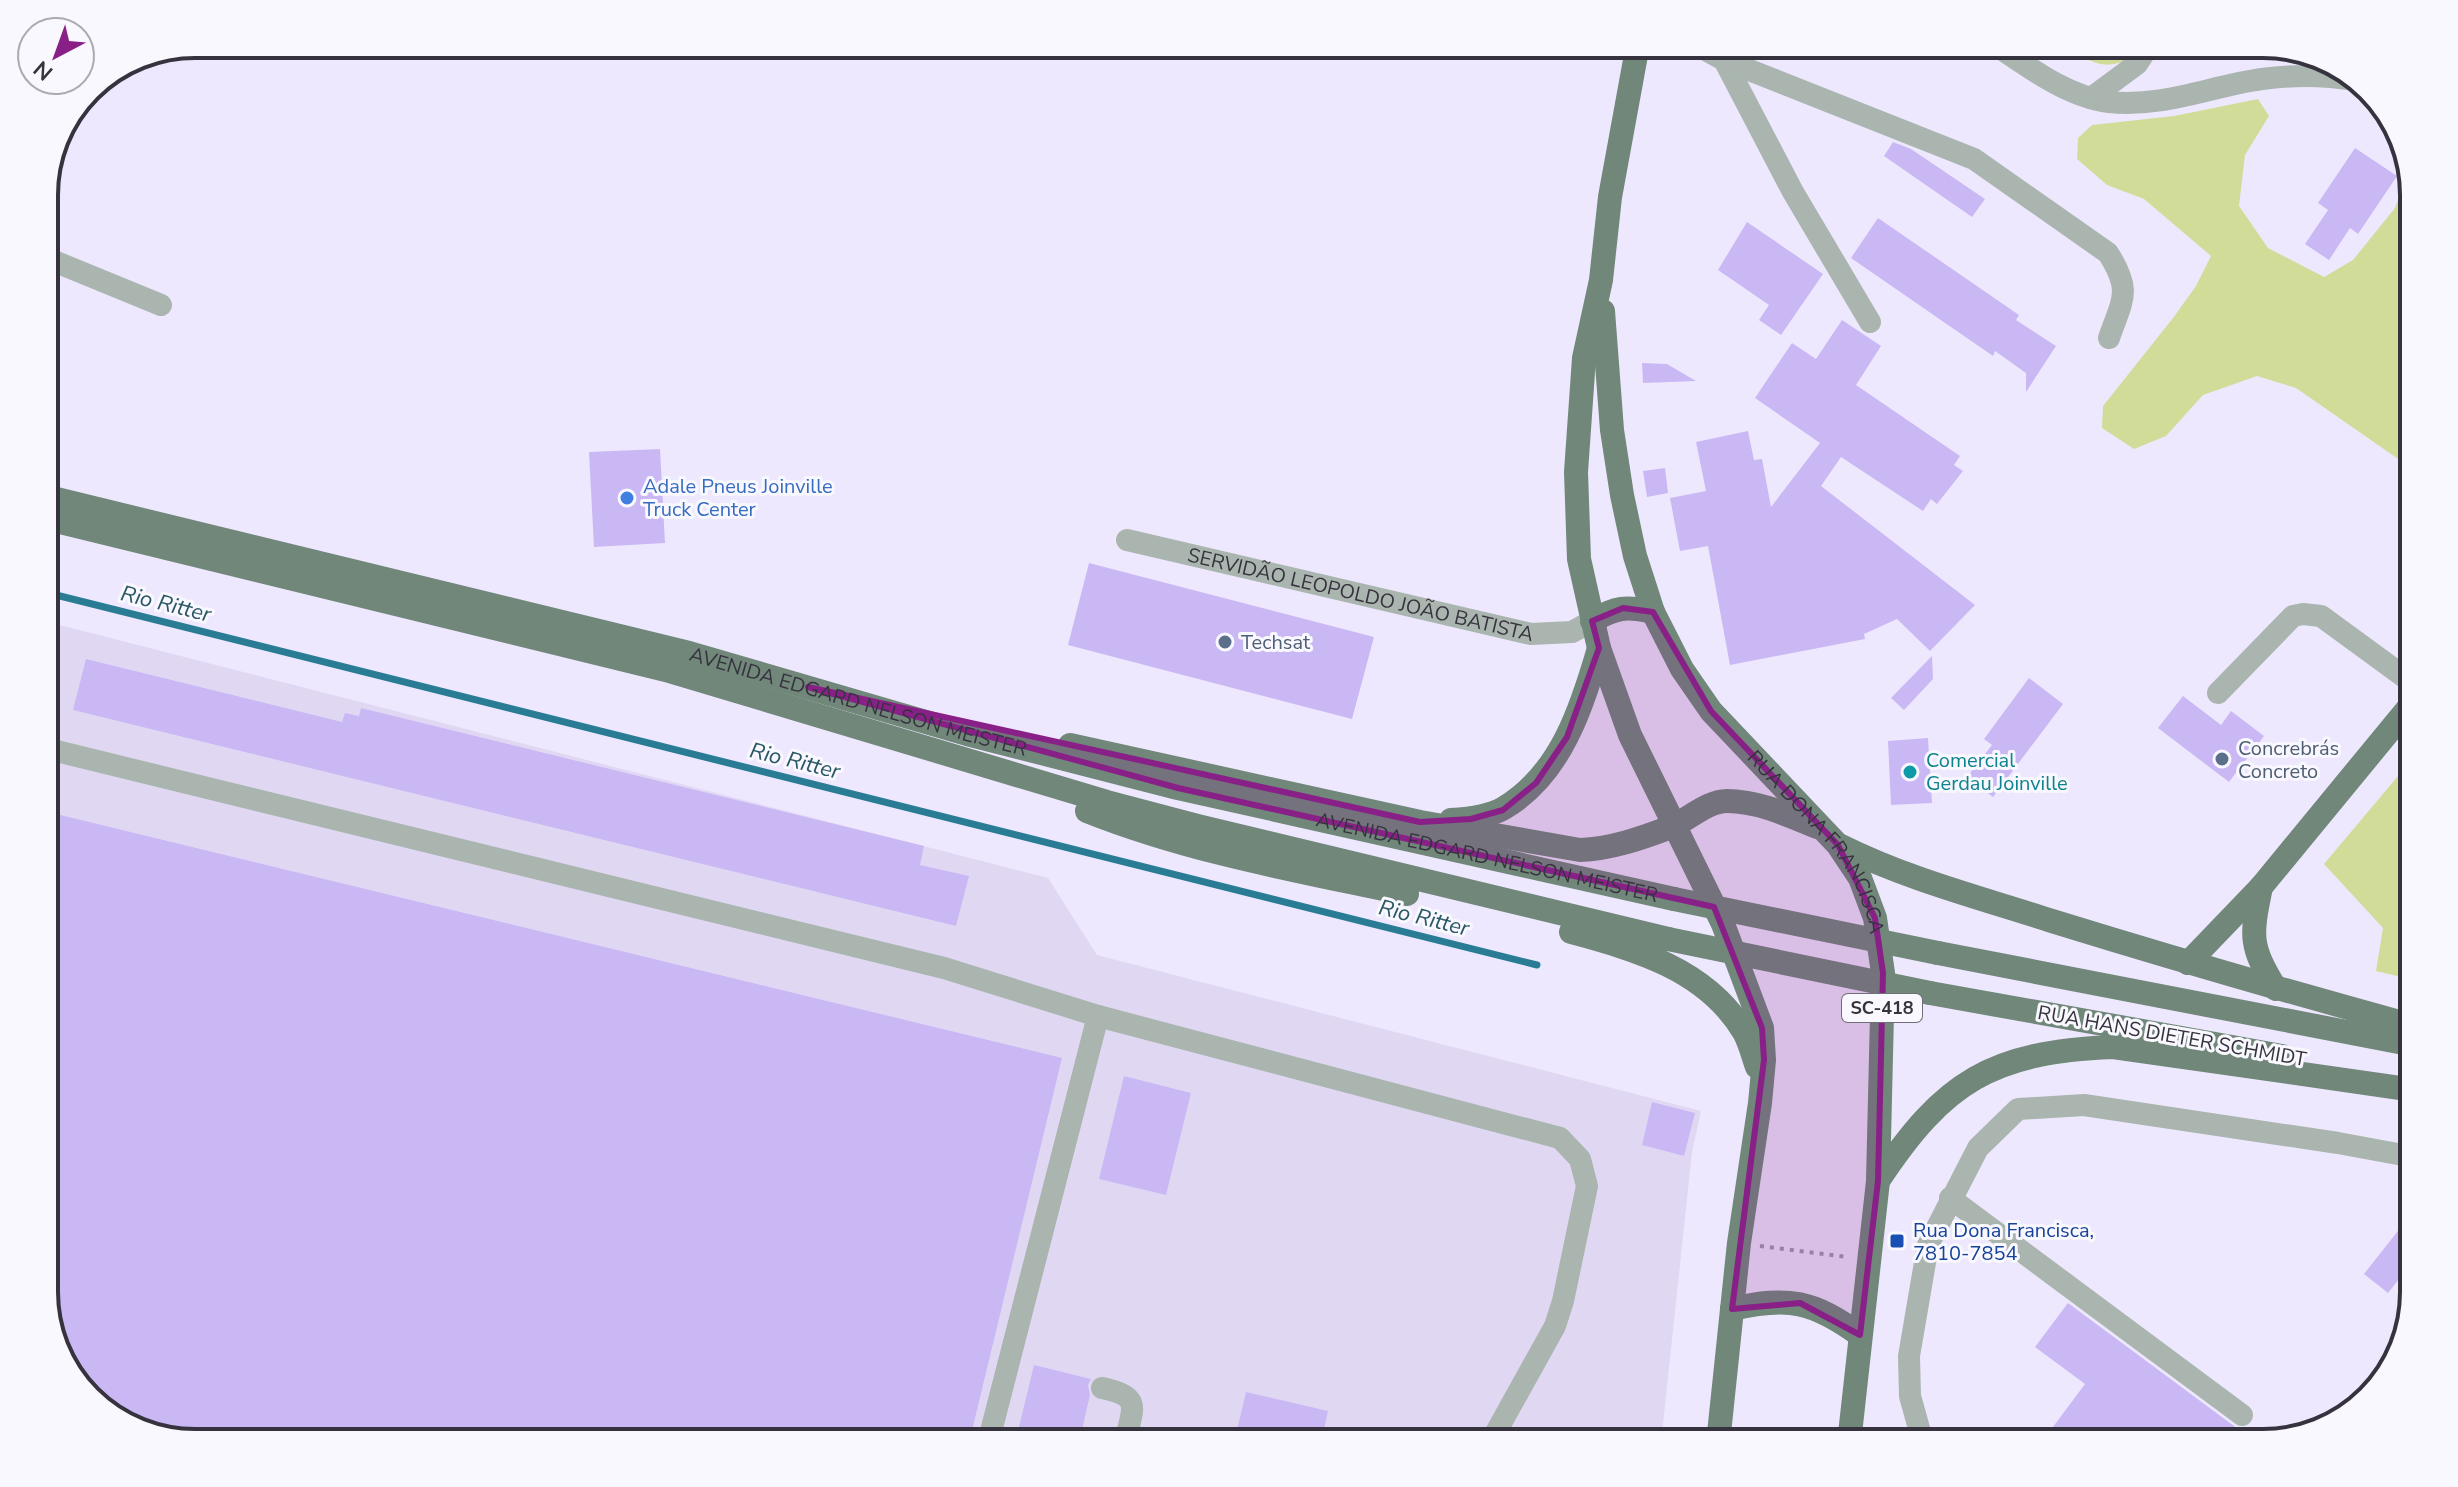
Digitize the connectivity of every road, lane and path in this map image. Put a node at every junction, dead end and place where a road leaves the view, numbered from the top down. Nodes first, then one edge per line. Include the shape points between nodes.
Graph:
1 (1635, 58) edge
2 (1720, 58) edge
3 (2017, 58) edge
4 (2141, 58) edge
5 (2144, 58) edge
6 (1724, 60) junction
7 (2137, 64) junction
8 (2334, 78) edge
9 (2091, 98) junction
10 (58, 263) edge
11 (1601, 280) junction
12 (161, 305) dead end
13 (1870, 322) dead end
14 (2109, 338) dead end
15 (58, 499) edge
16 (58, 521) edge
17 (1127, 540) dead end
18 (1653, 612) junction
19 (1592, 621) junction
20 (1599, 648) junction
21 (2400, 674) edge
22 (808, 687) junction
23 (2218, 693) dead end
24 (2400, 718) edge
25 (58, 751) edge
26 (944, 754) junction
27 (1420, 822) junction
28 (1674, 826) junction
29 (1830, 837) junction
30 (2261, 887) junction
31 (1938, 953) joint
32 (2188, 963) junction
33 (2276, 989) junction
34 (1930, 993) joint
35 (1098, 1016) junction
36 (2400, 1022) edge
37 (2400, 1042) edge
38 (2400, 1079) edge
39 (1762, 1080) junction
40 (2400, 1088) edge
41 (2400, 1154) edge
42 (1878, 1181) junction
43 (1950, 1198) junction
44 (1739, 1243) junction
45 (1869, 1260) junction
46 (1732, 1309) junction
47 (1860, 1335) junction
48 (1102, 1388) dead end
49 (2242, 1415) dead end
50 (992, 1429) edge
51 (1128, 1429) edge
52 (1498, 1429) edge
53 (1719, 1429) edge
54 (1850, 1429) edge
55 (1919, 1429) edge

1 - 11 main road, RUA DONA FRANCISCA
2 - 6 street
3 - 9 street
4 - 7 street
5 - 7 street
6 - 13 street
6 - 14 street via 1974,159 2108,253 2121,275 2123,297
7 - 9 street
8 - 9 street via 2261,79 2136,103
10 - 12 street
11 - 18 main road, RUA DONA FRANCISCA via 1616,456 1635,556
11 - 19 main road, RUA DONA FRANCISCA via 1584,358 1576,472 1579,559
15 - 22 main road, AVENIDA EDGARD NELSON MEISTER via 689,653
16 - 26 main road, AVENIDA EDGARD NELSON MEISTER via 666,670
17 - 19 street, SERVIDÃO LEOPOLDO JOÃO BATISTA via 1531,634 1572,632
18 - 19 main road via 1623,608
18 - 29 main road, RUA DONA FRANCISCA via 1711,711
19 - 20 main road, RUA DONA FRANCISCA
20 - 27 main road via 1583,705 1536,783 1503,810 1471,819
20 - 28 main road, RUA DONA FRANCISCA via 1630,735
21 - 23 street via 2321,616 2303,614 2293,616
22 - 27 main road
22 - 31 main road, AVENIDA EDGARD NELSON MEISTER, bridge via 1178,788
24 - 30 main road
25 - 35 street via 944,968
26 - 34 main road, AVENIDA EDGARD NELSON MEISTER, bridge via 1198,826 1668,939
26 - 39 main road via 1174,841 1532,922 1643,953 1687,973 1721,1001 1745,1034
27 - 28 main road via 1580,850
28 - 29 main road via 1723,801 1756,805
28 - 39 main road, RUA DONA FRANCISCA via 1723,924 1762,1028
29 - 32 main road via 1880,866
29 - 42 main road, RUA DONA FRANCISCA / SC-418 via 1860,878 1875,918 1883,973
30 - 32 main road
30 - 33 main road via 2252,931 2255,950
31 - 37 main road, RUA HANS DIETER SCHMIDT
32 - 33 main road
33 - 36 main road
34 - 38 main road, RUA HANS DIETER SCHMIDT
35 - 50 street
35 - 52 street via 1560,1138 1580,1159 1587,1186 1563,1301 1555,1326
39 - 44 main road, RUA DONA FRANCISCA
40 - 42 main road via 2113,1047 2067,1049 2013,1060 1966,1081 1901,1147
41 - 43 street via 2084,1105 2018,1109 1978,1148
42 - 45 main road, RUA DONA FRANCISCA / SC-418
43 - 49 street
43 - 55 street via 1928,1245 1909,1356 1910,1396
44 - 45 path
44 - 46 main road, RUA DONA FRANCISCA
45 - 47 main road, RUA DONA FRANCISCA / SC-418
46 - 47 main road via 1800,1303 1832,1315
46 - 53 main road, RUA DONA FRANCISCA
47 - 54 main road, RUA DONA FRANCISCA / SC-418
48 - 51 street via 1130,1398

